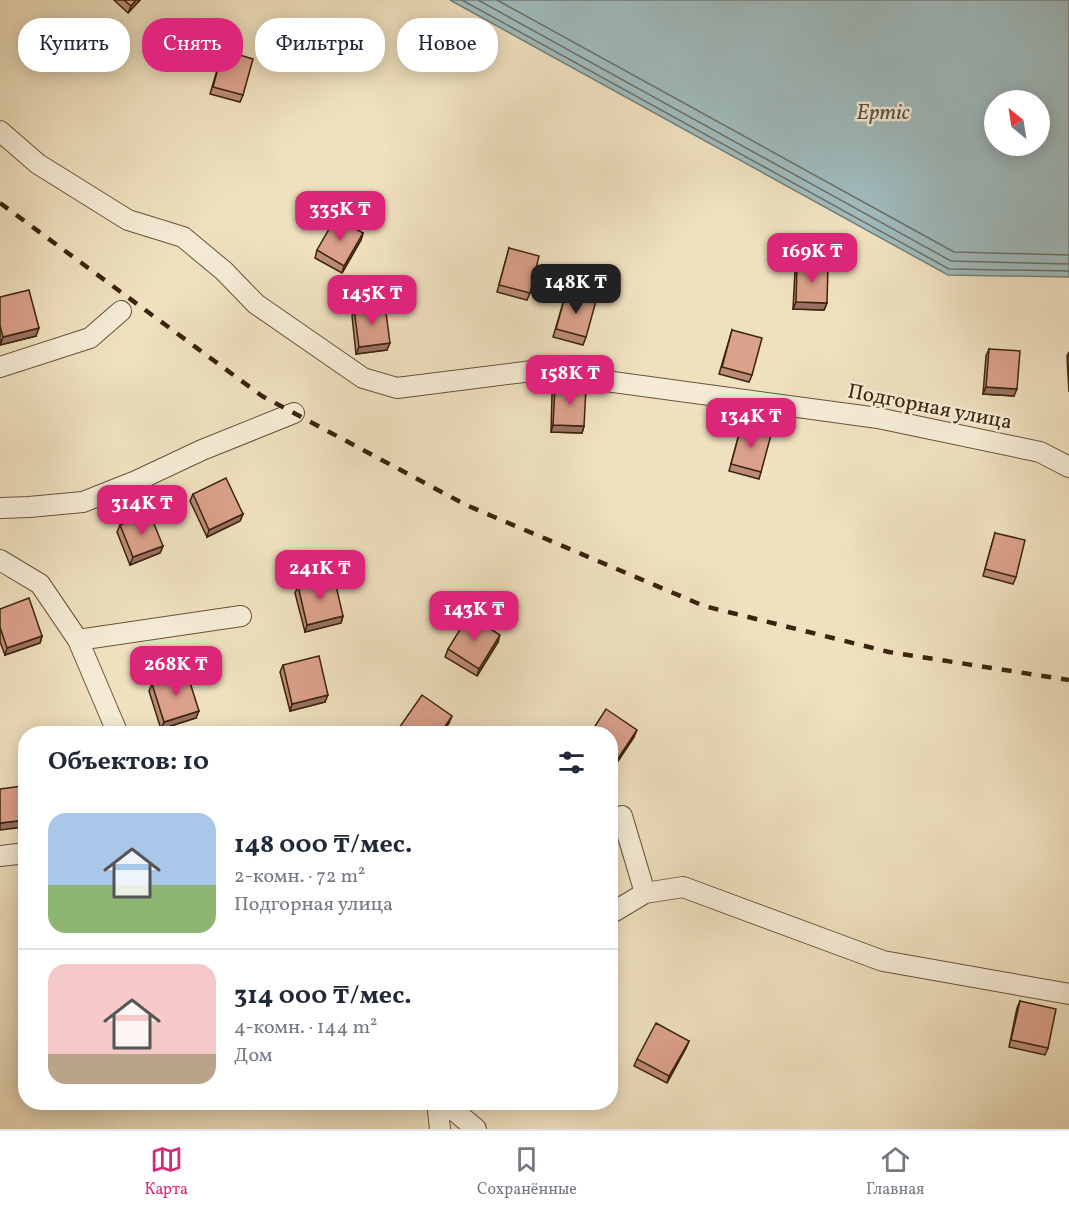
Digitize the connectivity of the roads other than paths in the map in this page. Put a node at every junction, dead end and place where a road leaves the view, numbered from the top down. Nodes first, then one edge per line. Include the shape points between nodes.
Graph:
1 (0, 131) edge
2 (121, 311) dead end
3 (0, 367) edge
4 (294, 413) dead end
5 (1069, 466) edge
6 (0, 508) edge
7 (0, 560) edge
8 (241, 616) dead end
9 (78, 640) junction
10 (115, 726) edge
11 (622, 816) dead end
12 (18, 854) edge
13 (0, 856) edge
14 (645, 893) junction
15 (618, 909) edge
16 (1069, 994) edge
17 (438, 1110) edge
18 (453, 1110) edge
19 (440, 1129) edge
20 (476, 1129) edge

1 - 5 street, Подгорная улица via 38,164 128,220 183,237 256,304 363,378 397,388 532,371 878,418 1040,452
2 - 3 street via 90,338
4 - 6 street via 82,502
7 - 9 street via 40,584
8 - 9 street
9 - 10 street
11 - 14 street
12 - 13 street
14 - 15 street
14 - 16 street via 683,887 883,961
17 - 19 street
18 - 20 street

